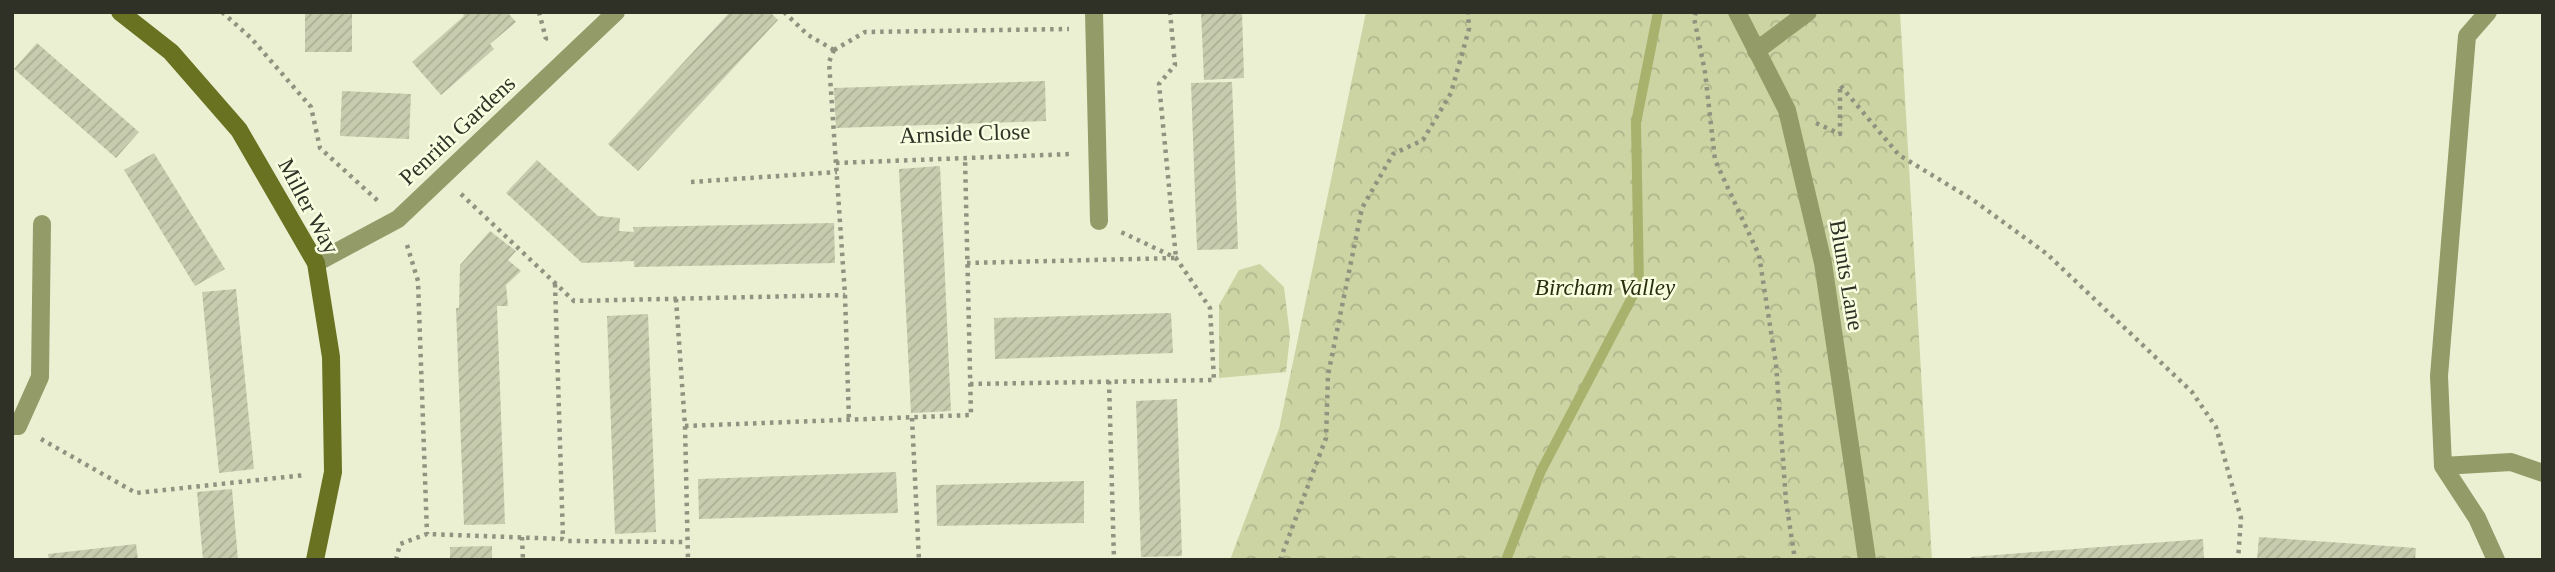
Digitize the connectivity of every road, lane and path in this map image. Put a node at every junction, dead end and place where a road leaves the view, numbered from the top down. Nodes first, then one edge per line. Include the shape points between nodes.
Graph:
1 (120, 12) edge
2 (783, 12) edge
3 (1170, 12) edge
4 (1468, 12) edge
5 (1696, 12) edge
6 (1737, 12) edge
7 (1808, 12) edge
8 (2487, 12) edge
9 (224, 13) edge
10 (608, 15) edge
11 (1094, 21) edge
12 (834, 50) junction
13 (1756, 51) junction
14 (1787, 110) junction
15 (1097, 153) junction
16 (965, 158) junction
17 (836, 163) junction
18 (836, 172) junction
19 (443, 177) junction
20 (691, 182) dead end
21 (398, 219) junction
22 (1099, 221) joint
23 (42, 224) dead end
24 (1176, 258) junction
25 (316, 263) junction
26 (967, 263) junction
27 (555, 283) junction
28 (845, 295) junction
29 (676, 299) junction
30 (1109, 381) junction
31 (970, 384) junction
32 (912, 418) junction
33 (849, 421) junction
34 (15, 426) edge
35 (685, 426) junction
36 (2443, 466) junction
37 (333, 472) junction
38 (2543, 473) edge
39 (427, 534) junction
40 (522, 537) junction
41 (563, 538) junction
42 (687, 542) junction
43 (315, 560) edge
44 (396, 560) edge
45 (523, 560) edge
46 (688, 560) edge
47 (919, 560) edge
48 (1114, 560) edge
49 (1280, 560) edge
50 (1795, 560) edge
51 (1867, 560) edge
52 (2238, 560) edge
53 (2496, 560) edge

1 - 25 street, Miller Way via 171,52 239,130
2 - 12 path via 808,35
3 - 24 path via 1175,65 1159,84
4 - 49 path via 1469,29 1451,93 1423,140 1393,154 1363,208 1328,375 1326,438
5 - 50 path via 1715,160 1759,255 1776,364
6 - 13 street, Blunts Lane
7 - 13 street
8 - 36 street via 2467,36 2439,376
9 - 21 path via 312,107 320,148
10 - 19 street, Penrith Gardens
11 - 12 path via 866,32
11 - 15 street
12 - 17 path via 829,62
13 - 14 street, Blunts Lane
14 - 51 street, Blunts Lane via 1823,263
14 - 52 path via 1840,134 1840,85 1899,155 1973,200 2047,254 2192,392 2216,427 2241,518
15 - 16 path, Arnside Close
15 - 22 street
16 - 17 path, Arnside Close
16 - 26 path
17 - 18 path
18 - 20 path
18 - 28 path
19 - 21 street, Penrith Gardens
19 - 27 path
21 - 25 street, Penrith Gardens
21 - 39 path via 418,281
22 - 24 path
23 - 34 street via 40,376
24 - 26 path
24 - 30 path via 1210,308 1214,380
25 - 37 street, Miller Way via 331,357
26 - 31 path
27 - 29 path via 574,301
27 - 41 path
28 - 29 path
28 - 33 path
29 - 35 path
30 - 31 path
30 - 48 path
31 - 32 path via 971,415
32 - 33 path
32 - 47 path
33 - 35 path
34 - 37 path via 135,493
35 - 42 path
36 - 38 street via 2511,462
36 - 53 street via 2477,518
37 - 43 street, Miller Way
39 - 40 path
39 - 44 path via 400,544
40 - 41 path
40 - 45 path
41 - 42 path
42 - 46 path

